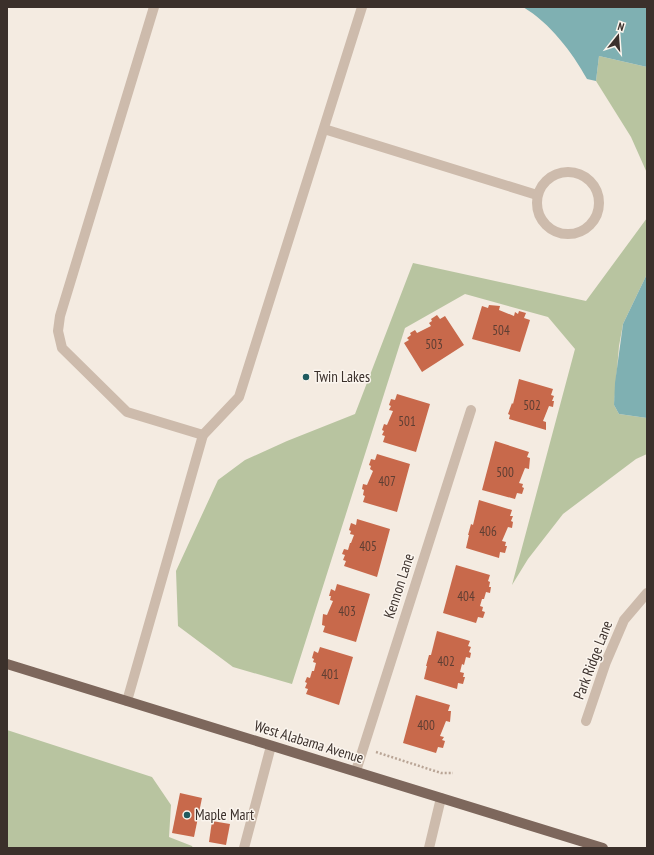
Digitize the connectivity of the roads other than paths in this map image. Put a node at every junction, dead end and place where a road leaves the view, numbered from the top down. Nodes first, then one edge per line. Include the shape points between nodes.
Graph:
1 (154, 7) edge
2 (362, 7) edge
3 (324, 129) junction
4 (537, 195) junction
5 (471, 410) dead end
6 (203, 435) junction
7 (647, 593) edge
8 (7, 664) edge
9 (127, 701) junction
10 (586, 721) dead end
11 (271, 746) junction
12 (356, 771) junction
13 (441, 798) junction
14 (244, 848) edge
15 (429, 848) edge
16 (603, 848) edge

1 - 6 street via 60,316 58,331 62,348 127,412
2 - 3 street
3 - 4 street
3 - 6 street via 239,397
4 - 4 street via 536,205 543,223 559,234 578,233 588,228 599,210 596,189 580,174 564,173 549,178
5 - 12 street, Kennon Lane
6 - 9 street
7 - 10 street, Park Ridge Lane via 624,620
8 - 9 main road, West Alabama Avenue
9 - 11 main road, West Alabama Avenue
11 - 12 main road, West Alabama Avenue
11 - 14 street
12 - 13 main road, West Alabama Avenue
13 - 15 street
13 - 16 main road, West Alabama Avenue

